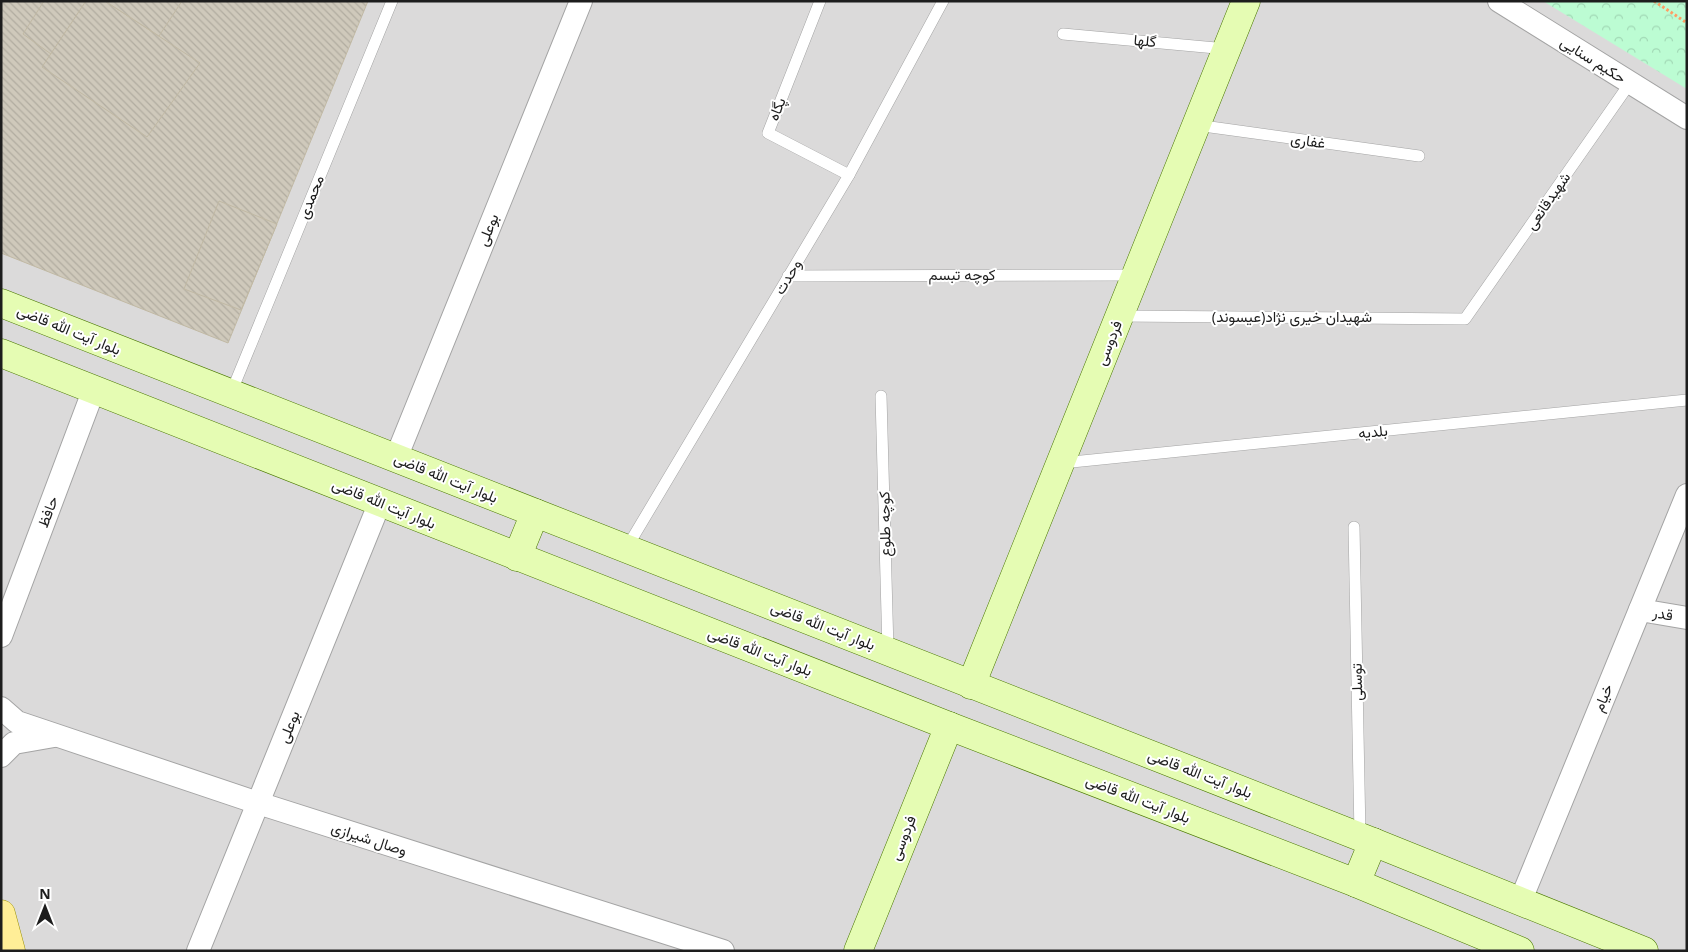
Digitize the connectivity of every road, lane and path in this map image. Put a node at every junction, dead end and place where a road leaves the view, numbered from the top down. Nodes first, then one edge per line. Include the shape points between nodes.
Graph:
1 (392, 1) edge
2 (581, 1) edge
3 (820, 1) edge
4 (943, 1) edge
5 (1246, 1) edge
6 (1499, 1) edge
7 (1654, 1) edge
8 (1687, 23) edge
9 (1063, 34) dead end
10 (1227, 49) junction
11 (1630, 83) junction
12 (1687, 118) edge
13 (1196, 125) junction
14 (1419, 156) dead end
15 (848, 175) junction
16 (1136, 275) junction
17 (788, 276) junction
18 (1, 303) edge
19 (1119, 316) junction
20 (1465, 318) joint
21 (1, 353) edge
22 (94, 389) junction
23 (231, 393) junction
24 (882, 396) dead end
25 (1687, 400) edge
26 (396, 458) junction
27 (1060, 464) junction
28 (1687, 495) edge
29 (380, 502) junction
30 (535, 513) junction
31 (1354, 527) dead end
32 (626, 549) junction
33 (518, 557) junction
34 (1640, 610) junction
35 (1687, 618) edge
36 (1, 636) edge
37 (888, 652) junction
38 (972, 685) junction
39 (9, 715) edge
40 (949, 726) junction
41 (57, 736) junction
42 (1, 756) edge
43 (258, 803) junction
44 (1366, 839) junction
45 (1356, 884) junction
46 (1520, 902) junction
47 (2, 926) edge
48 (1484, 944) edge
49 (11, 951) edge
50 (198, 951) edge
51 (723, 951) edge
52 (858, 951) edge
53 (1520, 951) edge
54 (1644, 951) edge

1 - 23 lane, محمدی
2 - 26 street, بوعلی
3 - 15 lane, پگاه via 768,133
4 - 15 lane, وحدت
5 - 10 main road, فردوسی
6 - 11 street, حکیم سنایی
7 - 8 path
9 - 10 lane, گلها
10 - 13 main road, فردوسی
11 - 12 street, حکیم سنایی
11 - 20 lane, شهیدقانعی
13 - 14 lane, غفاری
13 - 16 main road, فردوسی
15 - 17 lane, وحدت
16 - 17 lane, کوچه تبسم
16 - 19 main road, فردوسی
17 - 32 lane, وحدت
18 - 23 main road, بلوار آیت‌ الله قاضی
19 - 20 lane, شهیدان خیری نژاد(عیسوند)
19 - 27 main road, فردوسی
21 - 22 main road, بلوار آیت ‌الله قاضی
22 - 29 main road, بلوار آیت ‌الله قاضی
22 - 36 street, حافظ
23 - 26 main road, بلوار آیت‌ الله قاضی
24 - 37 lane, کوچه طلوع
25 - 27 lane, بلدیه
26 - 30 main road, بلوار آیت‌ الله قاضی
27 - 38 main road, فردوسی
28 - 34 street, خیام
29 - 33 main road, بلوار آیت ‌الله قاضی
29 - 43 street, بوعلی
30 - 32 main road, بلوار آیت‌ الله قاضی
30 - 33 main road
31 - 44 lane, توسلی
32 - 37 main road, بلوار آیت‌ الله قاضی
33 - 40 main road, بلوار آیت ‌الله قاضی
34 - 35 street, قدر
34 - 46 street, خیام
37 - 38 main road, بلوار آیت‌ الله قاضی
38 - 44 main road, بلوار آیت‌ الله قاضی
39 - 41 street, وصال شیرازی
40 - 45 main road, بلوار آیت ‌الله قاضی
40 - 52 main road, فردوسی
41 - 42 street via 14,743
41 - 43 street, وصال شیرازی
43 - 50 street, بوعلی
43 - 51 street, وصال شیرازی
44 - 45 main road
44 - 46 main road, بلوار آیت‌ الله قاضی
45 - 48 main road, بلوار آیت ‌الله قاضی
46 - 54 main road, بلوار آیت‌ الله قاضی
47 - 49 main road
48 - 53 main road, بلوار آیت ‌الله قاضی

